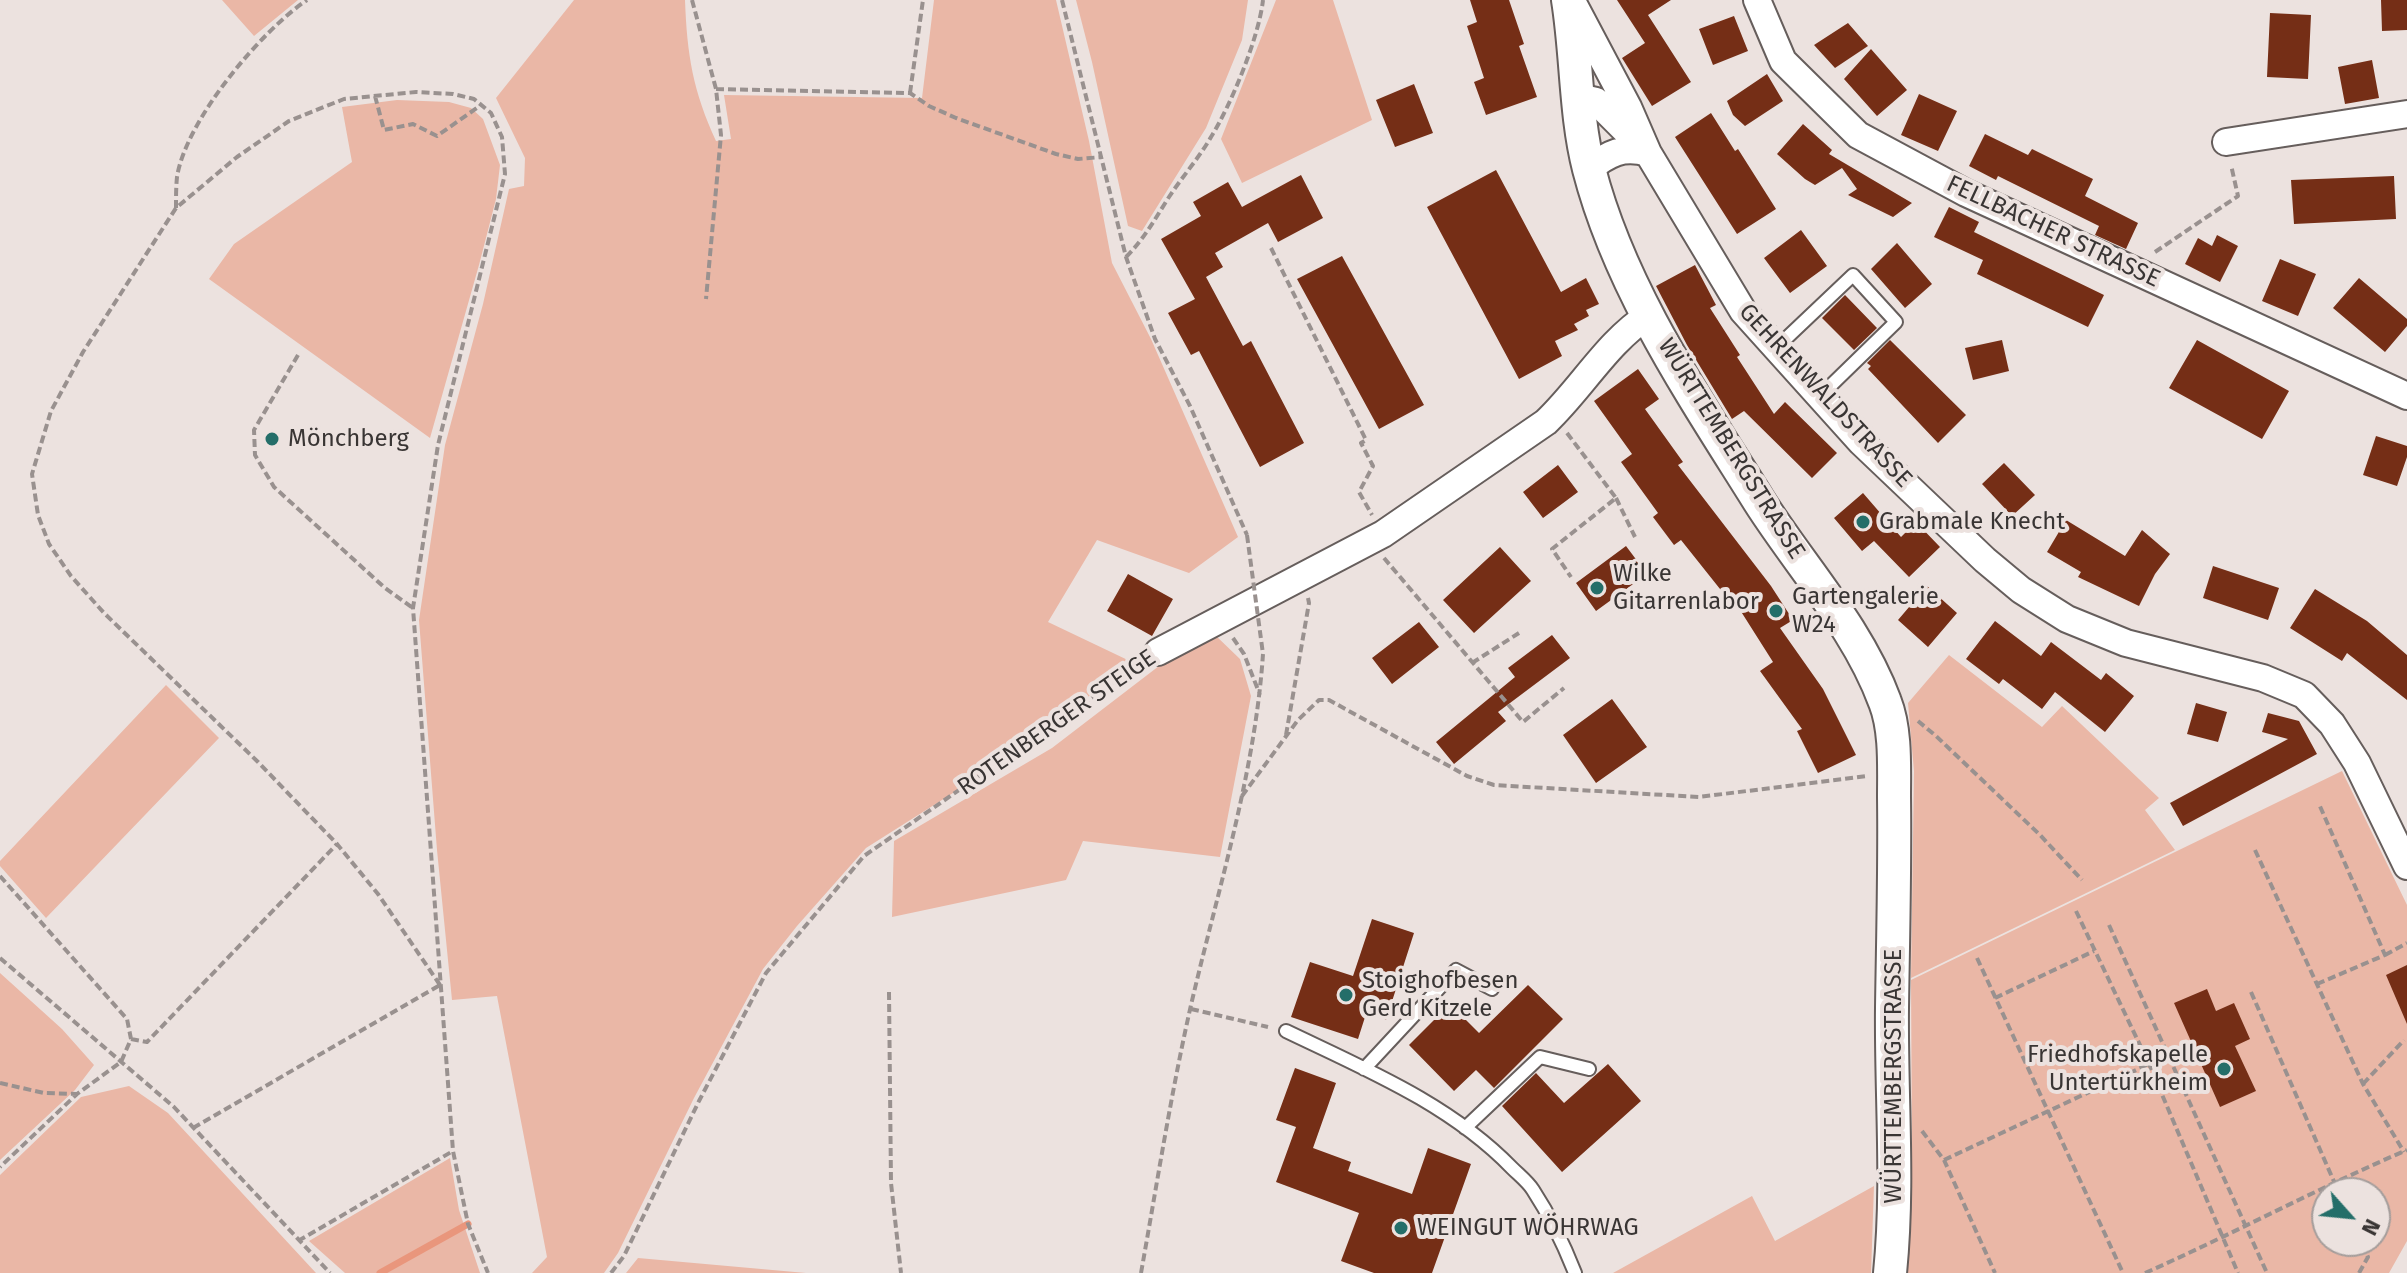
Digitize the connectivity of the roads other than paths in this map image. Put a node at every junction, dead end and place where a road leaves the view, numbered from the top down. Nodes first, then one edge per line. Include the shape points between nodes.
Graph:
1 (1570, 0) edge
2 (1757, 0) edge
3 (1578, 97) junction
4 (2407, 114) edge
5 (2226, 142) road end
6 (1648, 153) junction
7 (1589, 169) junction
8 (1649, 315) junction
9 (1776, 348) junction
10 (1820, 396) junction
11 (2407, 396) edge
12 (1158, 652) road end
13 (2407, 866) edge
14 (1492, 989) dead end
15 (1286, 1031) road end
16 (1364, 1069) junction
17 (1589, 1069) dead end
18 (1465, 1128) junction
19 (1575, 1273) edge
20 (1890, 1273) edge

1 - 3 street, WÜRTTEMBERGSTRASSE
1 - 6 street, GEHRENWALDSTRASSE
2 - 11 street, FELLBACHER STRASSE via 1783,61 1858,135 1966,193
3 - 6 street, GEHRENWALDSTRASSE via 1596,101
3 - 7 street, WÜRTTEMBERGSTRASSE
4 - 5 street
6 - 7 street via 1622,149
6 - 9 street, GEHRENWALDSTRASSE via 1743,311
7 - 8 street, WÜRTTEMBERGSTRASSE via 1608,233
8 - 12 street, ROTENBERGER STEIGE via 1629,328 1553,416 1376,538
8 - 20 street, WÜRTTEMBERGSTRASSE via 1765,509 1853,636 1887,706 1894,773 1895,1193
9 - 10 street, GEHRENWALDSTRASSE
9 - 10 lane via 1853,275 1896,322
10 - 13 street, GEHRENWALDSTRASSE via 1985,560 2067,619 2126,643 2263,678 2304,695 2332,724 2357,763
14 - 16 lane via 1456,970
15 - 16 lane
16 - 18 lane
17 - 18 lane via 1540,1057
18 - 19 lane via 1532,1188

